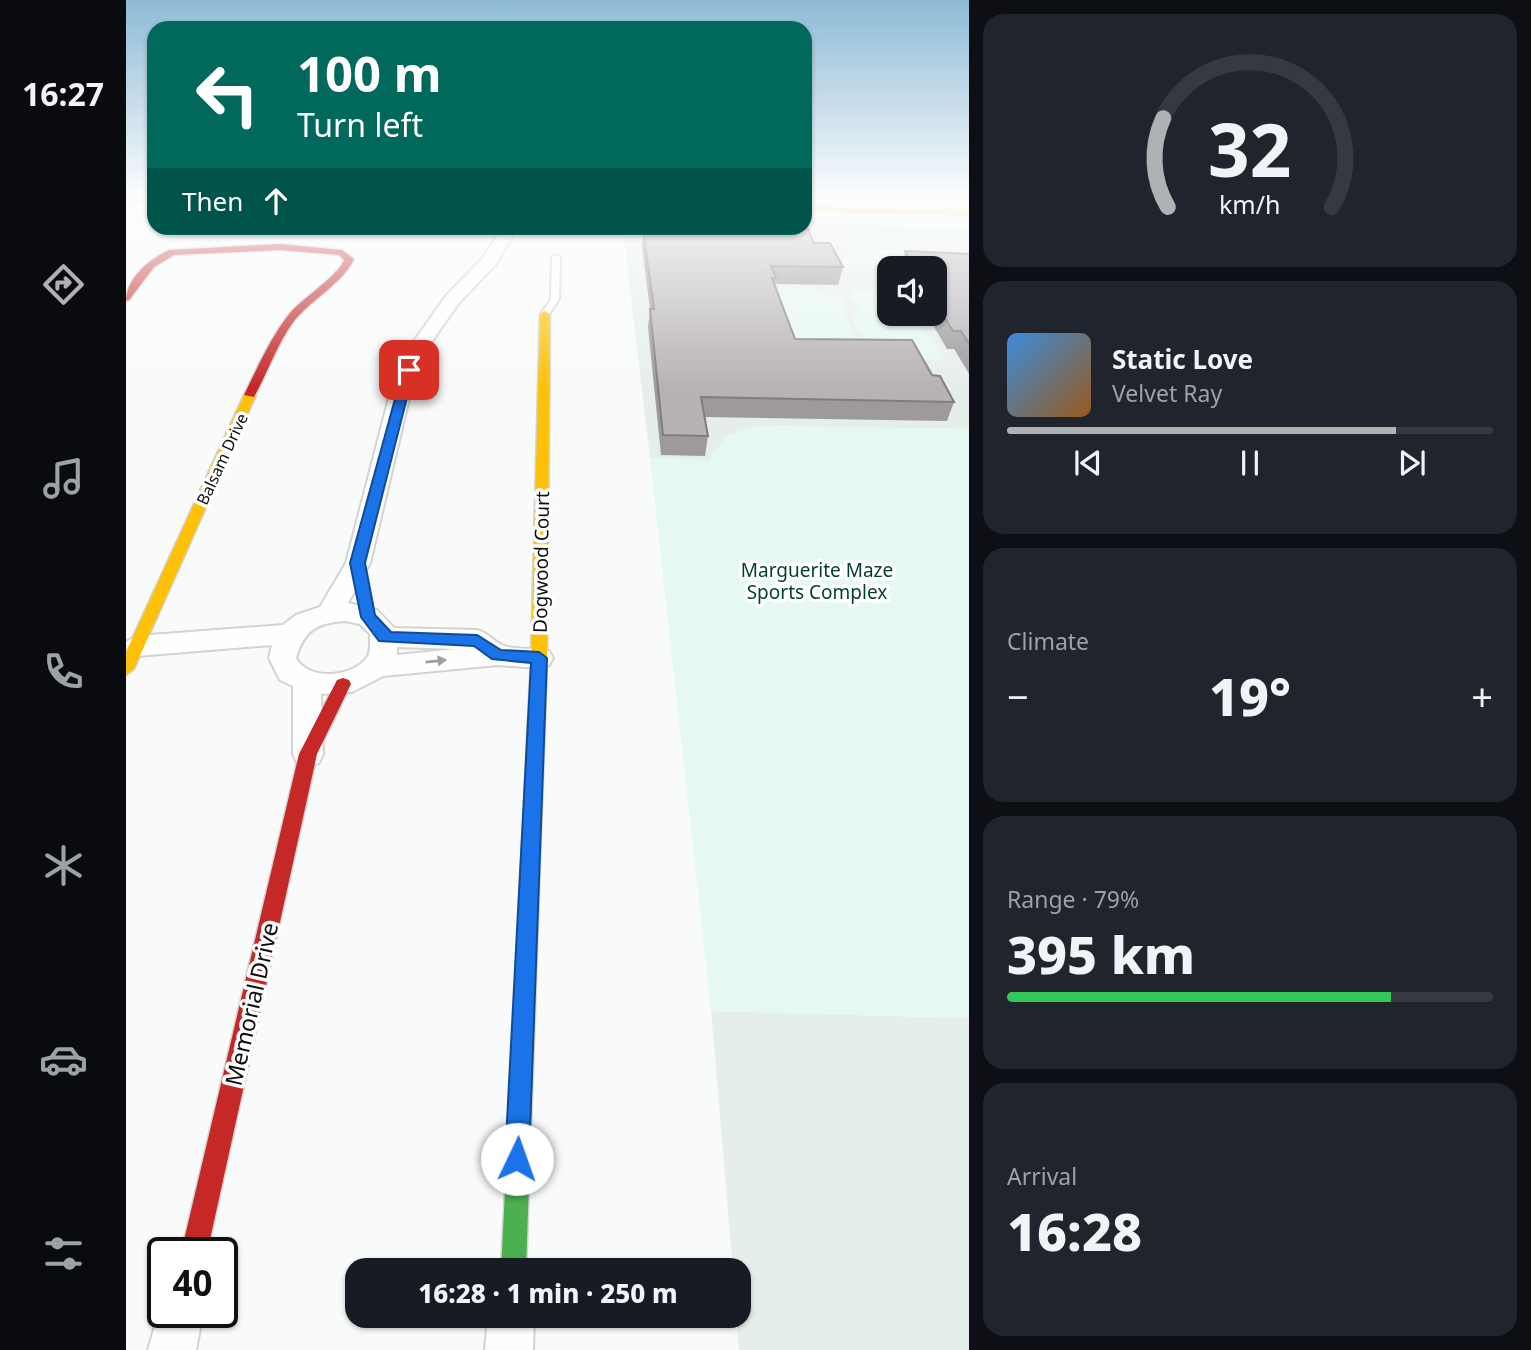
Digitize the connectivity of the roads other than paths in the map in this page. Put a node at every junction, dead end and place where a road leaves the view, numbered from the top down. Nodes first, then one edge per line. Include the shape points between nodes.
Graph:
1 (156, 260) edge
2 (349, 260) edge
3 (491, 260) edge
4 (556, 260) edge
5 (127, 295) edge
6 (545, 314) joint
7 (358, 563) junction
8 (329, 613) junction
9 (376, 627) junction
10 (286, 645) junction
11 (498, 655) junction
12 (131, 658) edge
13 (539, 658) junction
14 (374, 667) junction
15 (307, 683) junction
16 (343, 684) junction
17 (309, 754) junction
18 (198, 1237) edge
19 (514, 1258) edge
20 (177, 1328) edge
21 (510, 1328) edge
22 (172, 1350) edge
23 (509, 1350) edge

1 - 5 street, Balsam Drive
2 - 12 street, Balsam Drive via 346,270 316,292 280,330
3 - 7 street via 452,300 416,351 401,390
4 - 6 lane via 555,299
6 - 13 street, Dogwood Court
7 - 8 street
7 - 9 street
8 - 9 street via 345,612
8 - 10 street via 300,625
9 - 11 street via 477,640
9 - 14 street via 383,655
10 - 12 street via 216,656 180,642
10 - 15 street via 286,668
11 - 13 street
14 -> 11 street
13 - 19 street, Dogwood Court
14 - 16 street
15 - 16 street
15 - 17 street
16 - 17 street, Memorial Drive
17 - 18 street, Memorial Drive
20 - 22 street
21 - 23 street

